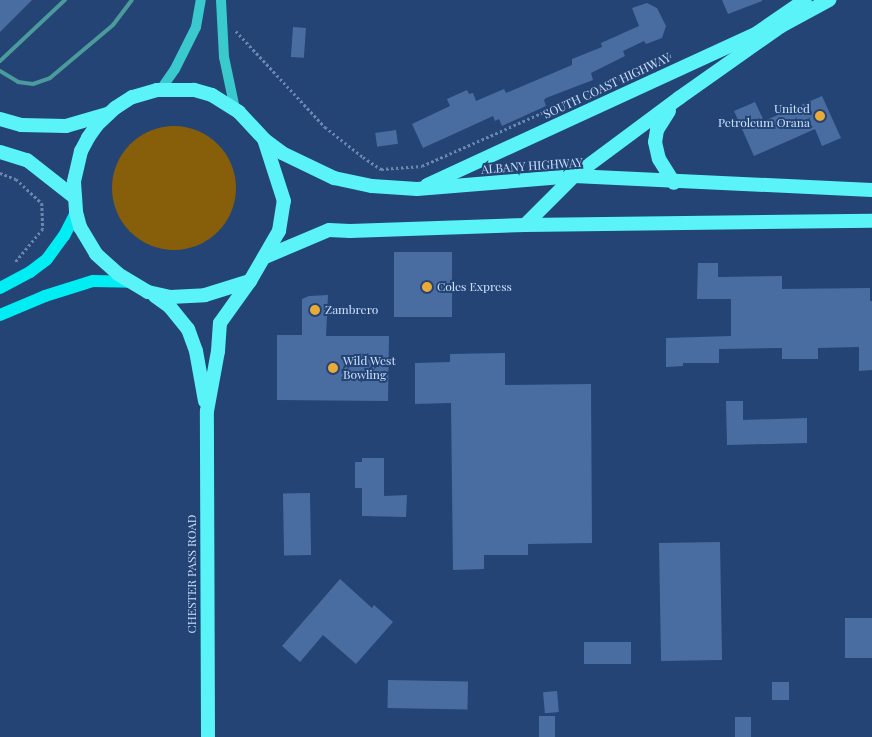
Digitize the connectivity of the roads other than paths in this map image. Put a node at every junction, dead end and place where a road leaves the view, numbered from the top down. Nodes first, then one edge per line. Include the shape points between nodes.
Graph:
1 (66, 0) edge
2 (132, 0) edge
3 (201, 0) edge
4 (221, 0) edge
5 (805, 0) edge
6 (829, 0) edge
7 (0, 62) edge
8 (0, 71) edge
9 (161, 89) junction
10 (679, 98) junction
11 (235, 109) junction
12 (108, 114) junction
13 (0, 119) edge
14 (264, 139) junction
15 (0, 152) edge
16 (574, 176) junction
17 (674, 183) junction
18 (417, 190) junction
19 (872, 190) edge
20 (74, 197) junction
21 (76, 212) junction
22 (872, 216) edge
23 (872, 221) edge
24 (525, 225) junction
25 (265, 257) junction
26 (250, 281) junction
27 (132, 282) junction
28 (0, 288) edge
29 (148, 292) junction
30 (0, 315) edge
31 (207, 411) junction
32 (208, 737) edge

1 - 7 lane
2 - 8 lane via 113,25 50,78 33,84 18,82
3 - 9 main road via 196,27 176,69
4 - 11 main road via 224,56
5 - 18 highway, SOUTH COAST HIGHWAY via 757,33
6 - 10 highway via 781,26
9 - 11 highway, ALBANY HIGHWAY via 212,94
9 - 12 highway, ALBANY HIGHWAY via 132,97
10 - 16 highway
10 - 17 highway via 662,120 655,142 659,159
11 - 14 highway, ALBANY HIGHWAY
12 - 13 highway via 66,126 21,125
12 - 20 highway, CHESTER PASS ROAD via 97,125 81,152
14 - 18 highway, ALBANY HIGHWAY via 282,153 334,178
14 - 25 highway, CHESTER PASS ROAD via 284,201 279,232
15 - 20 highway via 27,160
16 - 17 highway, ALBANY HIGHWAY
16 - 18 highway, ALBANY HIGHWAY
16 - 24 highway
17 - 19 highway, ALBANY HIGHWAY
20 - 21 highway, CHESTER PASS ROAD
21 - 27 highway, CHESTER PASS ROAD via 80,227 96,254
21 - 28 main road via 47,259
22 - 23 highway
23 - 24 highway
24 - 25 highway via 329,230
25 - 26 highway, CHESTER PASS ROAD
26 - 29 highway via 205,296 170,297
26 - 31 highway, CHESTER PASS ROAD via 220,322
27 - 29 highway, CHESTER PASS ROAD
27 - 30 main road via 93,281
29 - 31 highway, CHESTER PASS ROAD via 170,307 188,329 196,351
31 - 32 highway, CHESTER PASS ROAD

